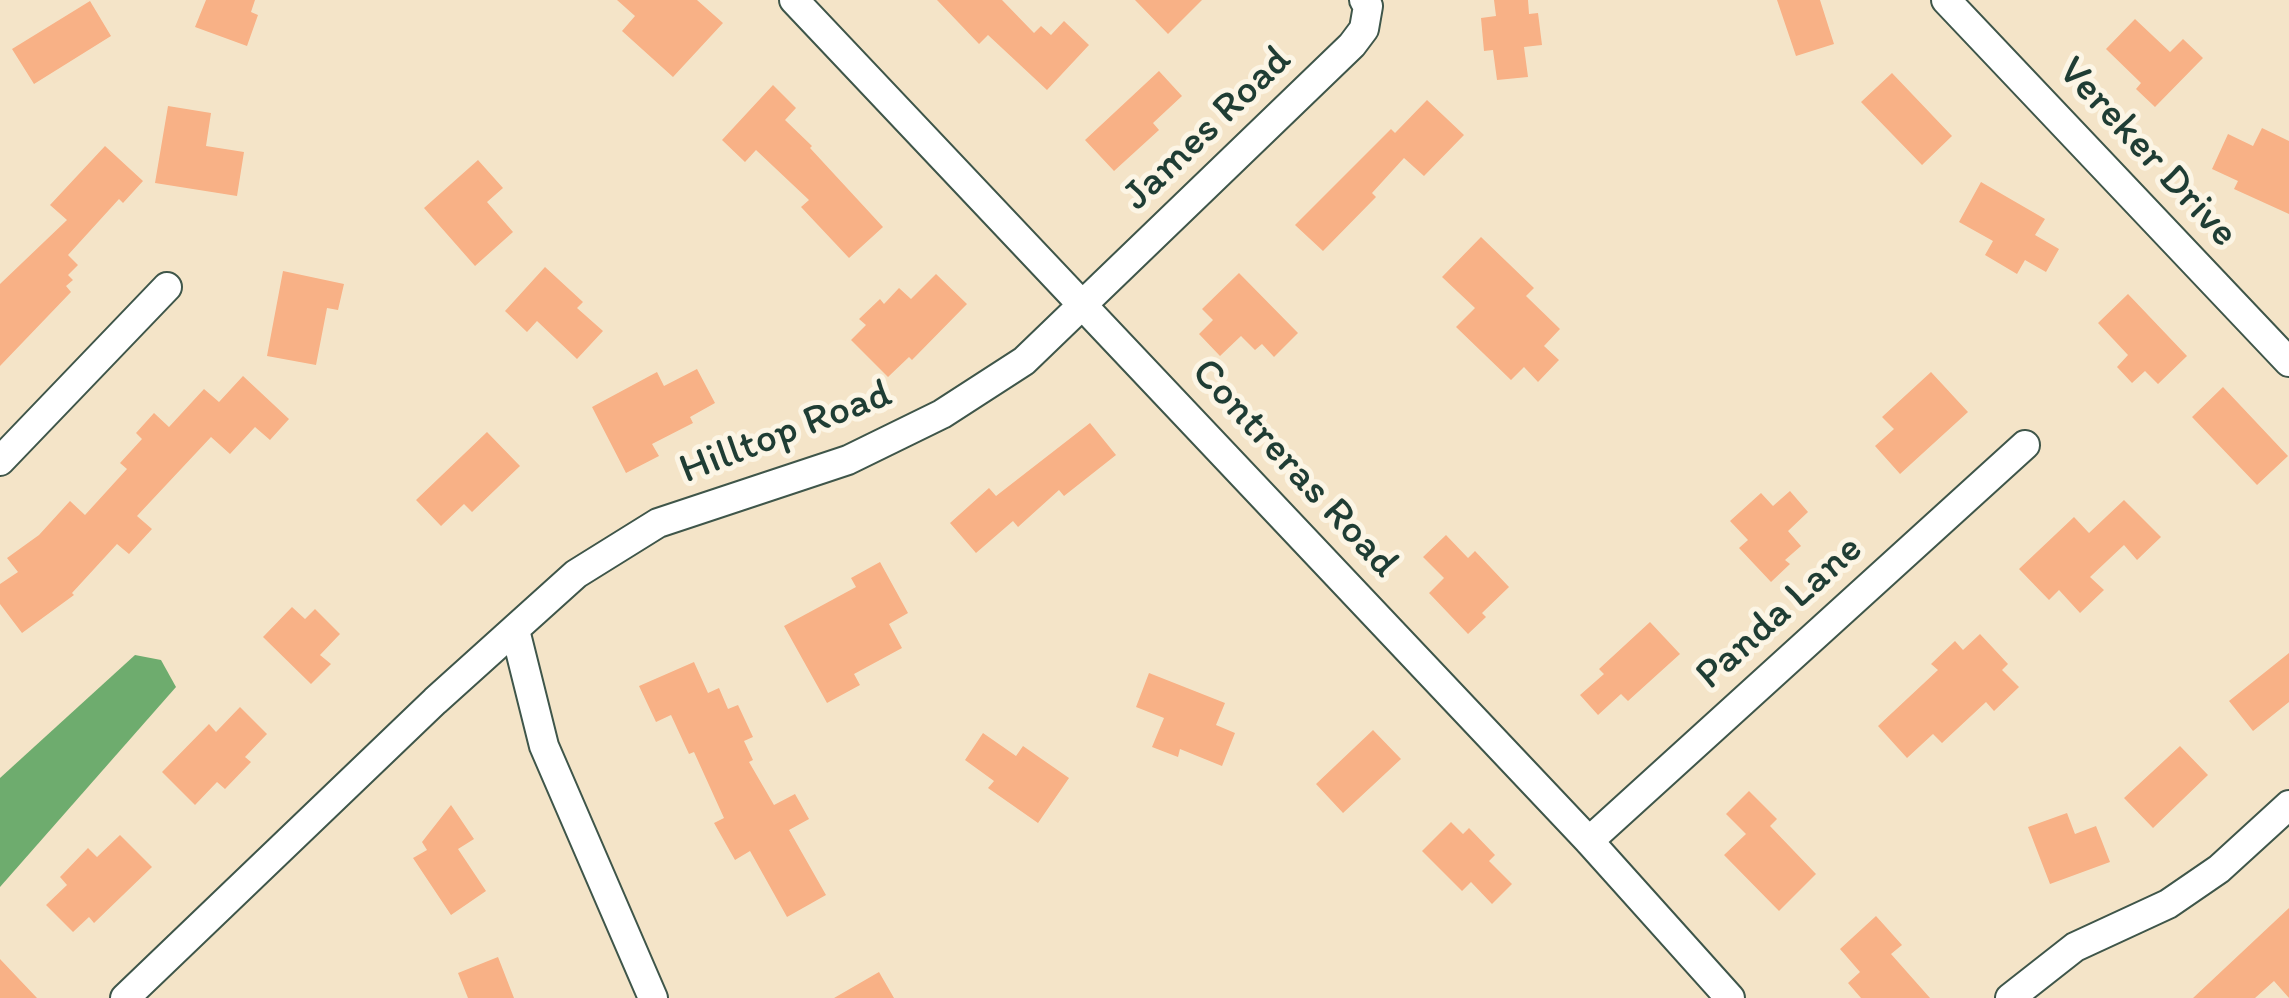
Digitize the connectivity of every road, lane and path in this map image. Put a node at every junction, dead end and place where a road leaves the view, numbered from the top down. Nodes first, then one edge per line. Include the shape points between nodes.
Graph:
1 (794, 0) edge
2 (1364, 0) edge
3 (1946, 0) edge
4 (167, 287) dead end
5 (1083, 305) junction
6 (2289, 362) edge
7 (2025, 445) dead end
8 (0, 461) edge
9 (515, 630) junction
10 (2289, 805) edge
11 (1590, 840) junction
12 (124, 998) edge
13 (654, 998) edge
14 (1730, 998) edge
15 (2010, 998) edge

1 - 5 street, Contreras Road
2 - 5 street, James Road via 1364,30 1352,45
3 - 6 street, Vereker Drive
4 - 8 street
5 - 9 street, Hilltop Road via 1024,361 942,414 848,460 658,524 576,574
5 - 11 street, Contreras Road
7 - 11 street, Panda Lane
9 - 12 street, Hilltop Road
9 - 13 street via 544,746
10 - 15 street via 2219,870 2168,904 2076,947
11 - 14 street, Contreras Road

